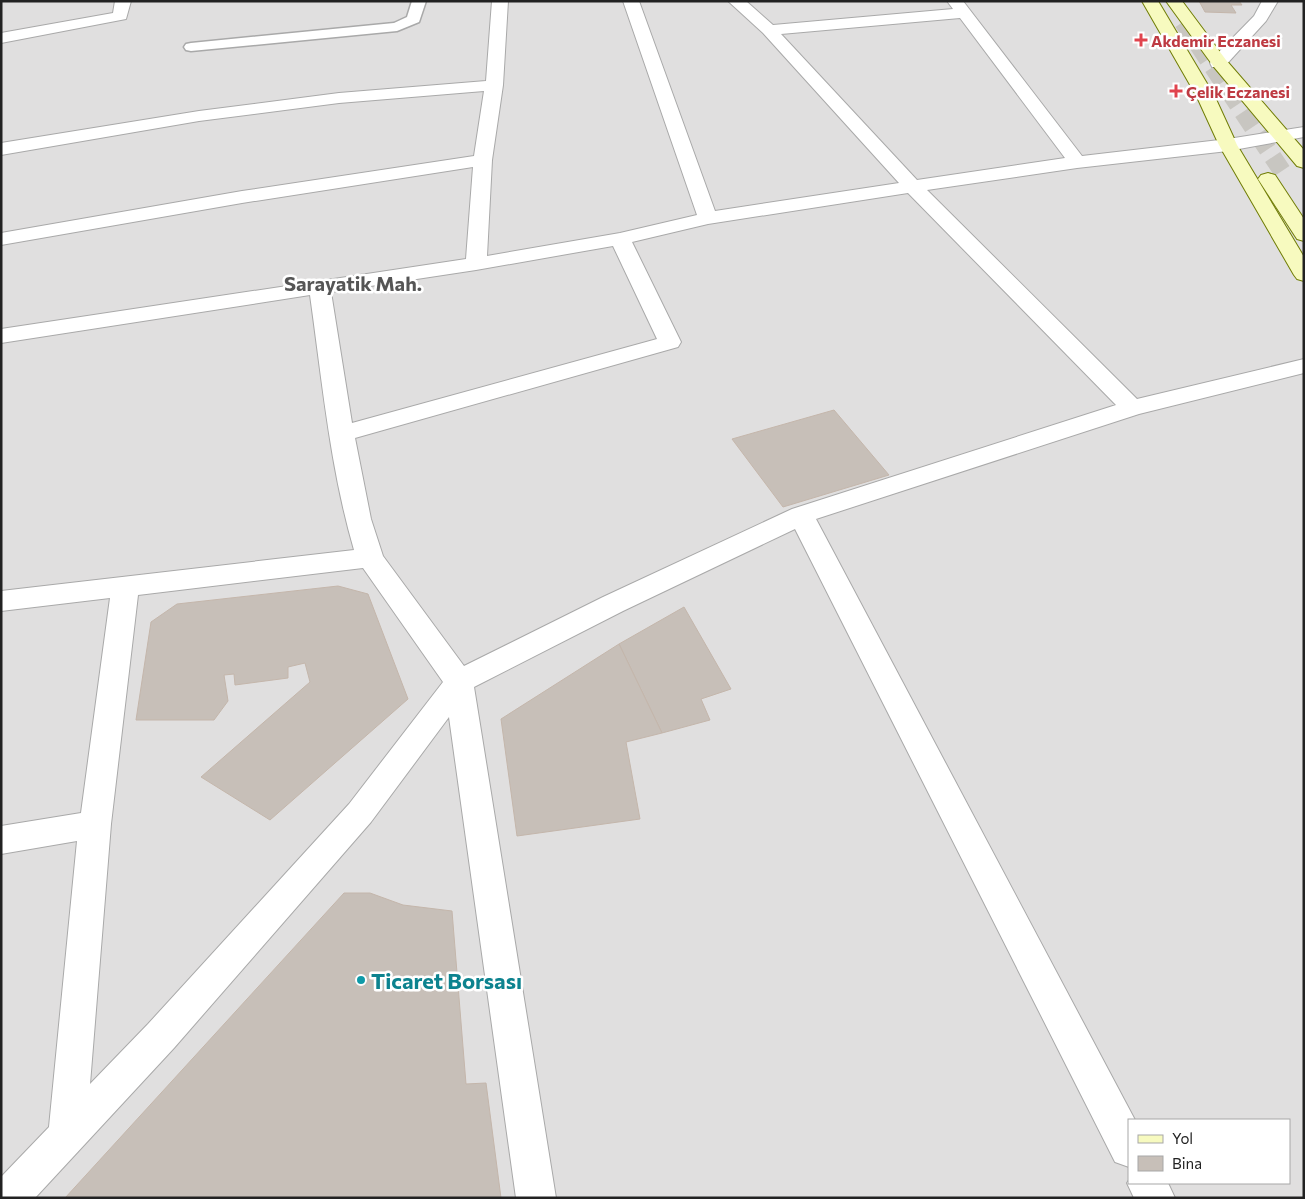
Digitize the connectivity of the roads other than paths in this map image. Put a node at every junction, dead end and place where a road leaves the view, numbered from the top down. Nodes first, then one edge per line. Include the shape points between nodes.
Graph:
1 (123, 1) edge
2 (419, 1) edge
3 (500, 1) edge
4 (631, 1) edge
5 (736, 1) edge
6 (1150, 1) edge
7 (1174, 1) edge
8 (1270, 1) edge
9 (959, 7) edge
10 (769, 30) junction
11 (1, 38) edge
12 (191, 47) dead end
13 (1218, 63) junction
14 (494, 85) junction
15 (1304, 132) edge
16 (1281, 136) junction
17 (1228, 145) junction
18 (1, 150) edge
19 (483, 160) junction
20 (1077, 162) junction
21 (1304, 162) edge
22 (913, 187) junction
23 (1304, 202) edge
24 (708, 218) junction
25 (1304, 234) edge
26 (1, 239) edge
27 (620, 239) junction
28 (476, 264) junction
29 (1304, 275) edge
30 (320, 286) junction
31 (1, 336) edge
32 (1304, 366) edge
33 (1132, 408) junction
34 (342, 434) junction
35 (801, 515) junction
36 (370, 558) junction
37 (125, 587) junction
38 (1, 601) edge
39 (459, 682) junction
40 (95, 824) junction
41 (1, 840) edge
42 (67, 1136) junction
43 (1128, 1146) edge
44 (1147, 1184) edge
45 (8, 1198) edge
46 (536, 1198) edge
47 (1154, 1198) edge

1 - 11 street via 120,16
2 - 12 lane via 414,19 397,27
3 - 14 street
4 - 24 street
5 - 10 street
6 - 17 main road via 1206,96
7 - 13 main road
8 - 13 street via 1260,18
9 - 10 street
9 - 20 street
10 - 22 street
13 - 16 main road
14 - 18 street via 340,98 208,115
14 - 19 street
15 - 16 street
16 - 17 street
16 - 21 main road
17 - 20 street
17 - 29 main road
19 - 26 street via 255,193
19 - 28 street
20 - 22 street
22 - 24 street
22 - 33 street
23 - 25 main road via 1273,171
24 - 27 street
27 - 28 street
27 - 34 street via 670,342
28 - 30 street
30 - 31 street
30 - 34 street
32 - 33 street
33 - 35 street
34 - 36 street via 358,518
35 - 39 street via 613,604
35 - 43 street
36 - 37 street
36 - 39 street
37 - 38 street
37 - 40 street
39 - 42 street via 360,813
39 - 46 street
40 - 41 street
40 - 42 street
42 - 45 street
44 - 47 street

